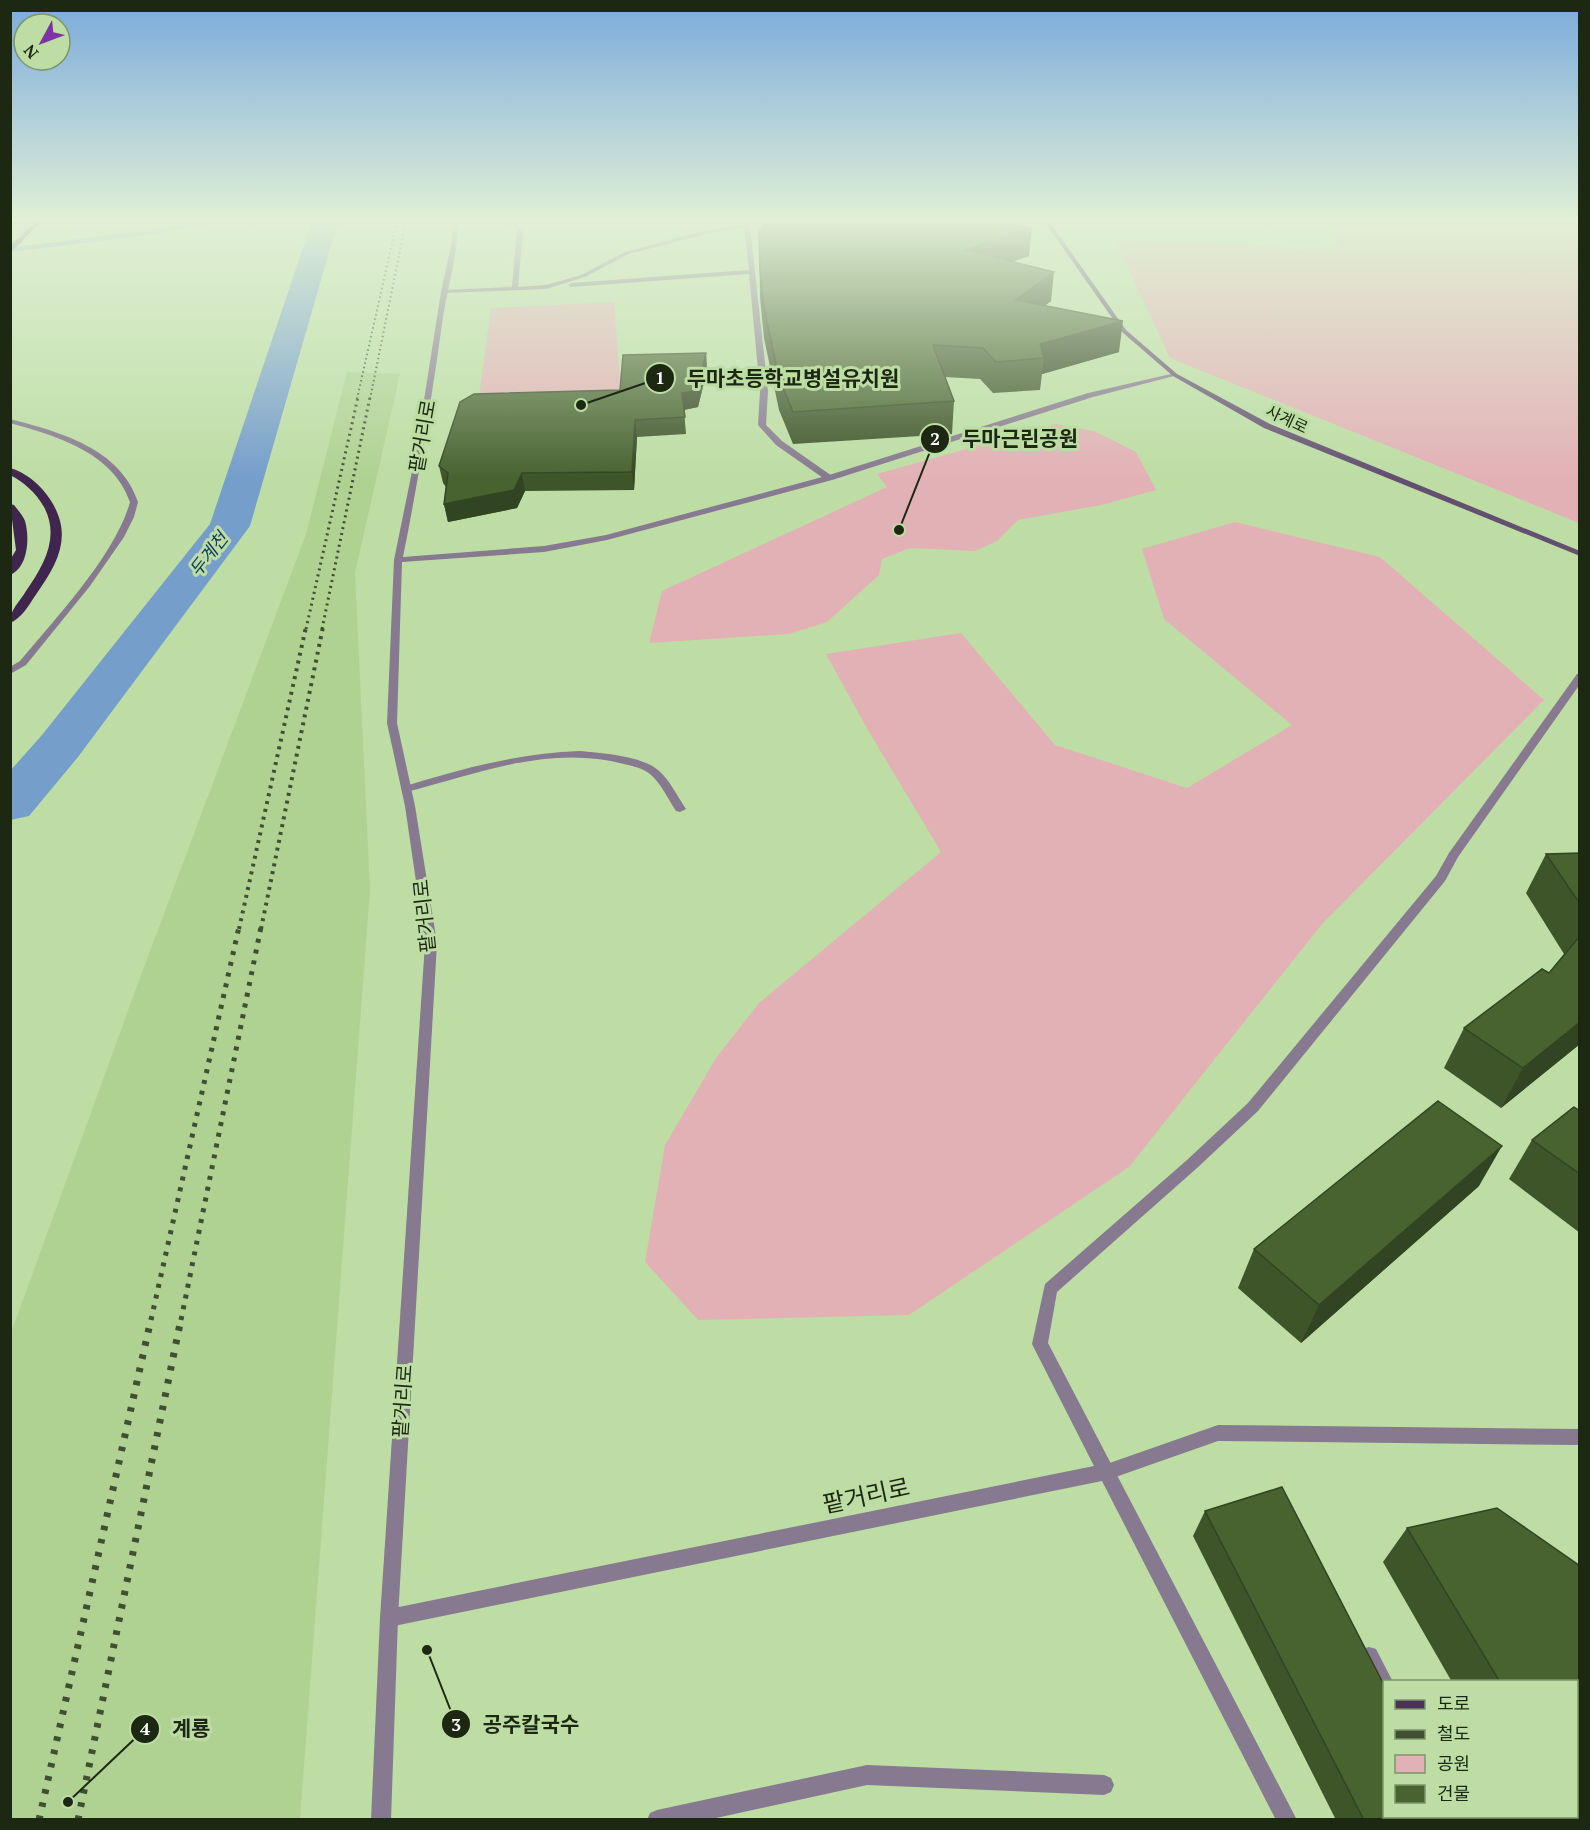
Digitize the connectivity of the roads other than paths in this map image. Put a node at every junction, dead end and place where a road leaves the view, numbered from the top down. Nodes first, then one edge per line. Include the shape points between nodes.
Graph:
1 (442, 306) edge
2 (755, 306) edge
3 (1107, 306) edge
4 (1175, 375) junction
5 (10, 421) edge
6 (10, 471) edge
7 (829, 478) junction
8 (10, 507) edge
9 (1580, 554) edge
10 (398, 560) junction
11 (10, 572) edge
12 (10, 619) edge
13 (10, 671) edge
14 (1580, 676) edge
15 (406, 789) junction
16 (680, 809) dead end
17 (1580, 1437) edge
18 (1107, 1472) junction
19 (389, 1618) junction
20 (1361, 1642) edge
21 (1383, 1682) edge
22 (1104, 1785) dead end
23 (381, 1820) edge
24 (657, 1820) edge
25 (1287, 1820) edge

1 - 10 street, 팥거리로 via 421,446
2 - 7 street via 764,391 762,424 779,443
3 - 4 main road, 사계로 via 1124,331
4 - 7 street via 1091,395
4 - 9 main road, 사계로 via 1268,426
5 - 13 street via 42,430 99,456 124,479 134,501 129,522 86,586 23,663
6 - 12 highway via 23,476 47,502 58,532 49,566
7 - 10 street via 607,537 544,549
8 - 11 highway via 19,520 22,550
10 - 15 street, 팥거리로 via 392,723
14 - 18 street via 1440,878 1253,1107 1050,1288 1040,1344
15 - 16 street via 525,758 573,754 619,758 652,770
15 - 19 street, 팥거리로 via 430,943
17 - 18 street, 팥거리로 via 1218,1433
18 - 19 street, 팥거리로
18 - 25 street
19 - 23 street, 팥거리로
20 - 21 street
22 - 24 street via 867,1775

